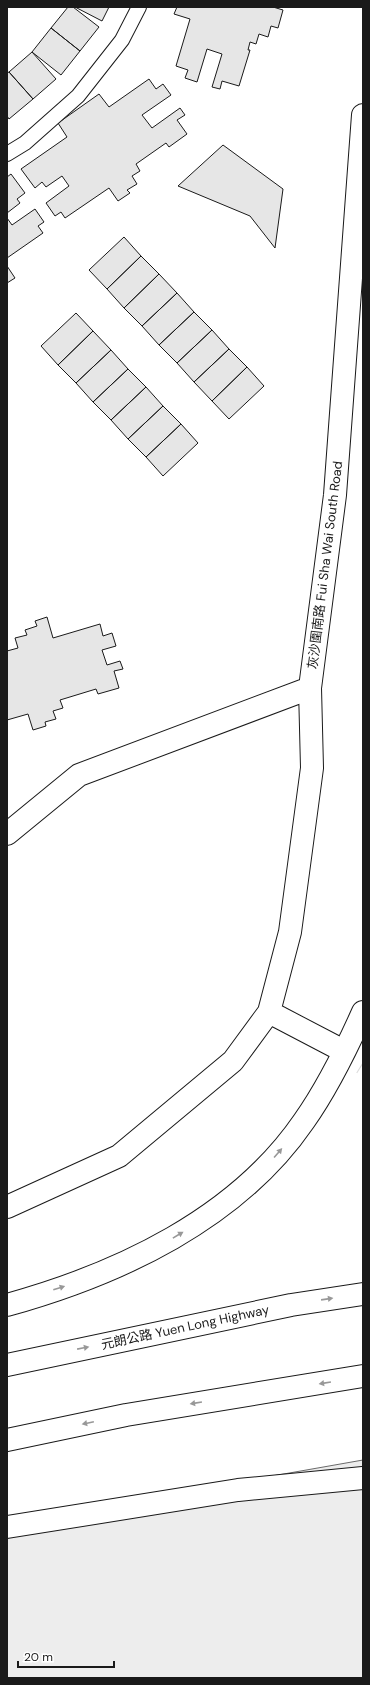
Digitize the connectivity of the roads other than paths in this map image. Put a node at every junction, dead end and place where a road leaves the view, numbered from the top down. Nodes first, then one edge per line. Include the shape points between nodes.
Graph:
1 (140, 7) edge
2 (363, 115) edge
3 (7, 154) edge
4 (310, 688) junction
5 (7, 834) edge
6 (270, 1012) junction
7 (363, 1012) edge
8 (334, 1046) tunnel mouth
9 (7, 1207) edge
10 (363, 1294) edge
11 (7, 1305) edge
12 (7, 1365) edge
13 (363, 1376) edge
14 (7, 1440) edge
15 (363, 1478) edge
16 (7, 1527) edge

1 - 3 lane via 122,40 78,96 25,143
2 - 4 main road, 灰沙圍南路 Fui Sha Wai South Road via 335,496
4 - 5 main road via 79,775
4 - 6 main road, 灰沙圍南路 Fui Sha Wai South Road via 312,768 290,932
6 - 8 main road
6 - 9 main road via 233,1061 119,1156
11 -> 7 main road via 102,1273 159,1246 203,1218 248,1184 304,1122 348,1046
12 -> 10 main road, 元朗公路 Yuen Long Highway via 291,1305
13 -> 14 main road via 126,1415
15 - 16 main road via 238,1490

